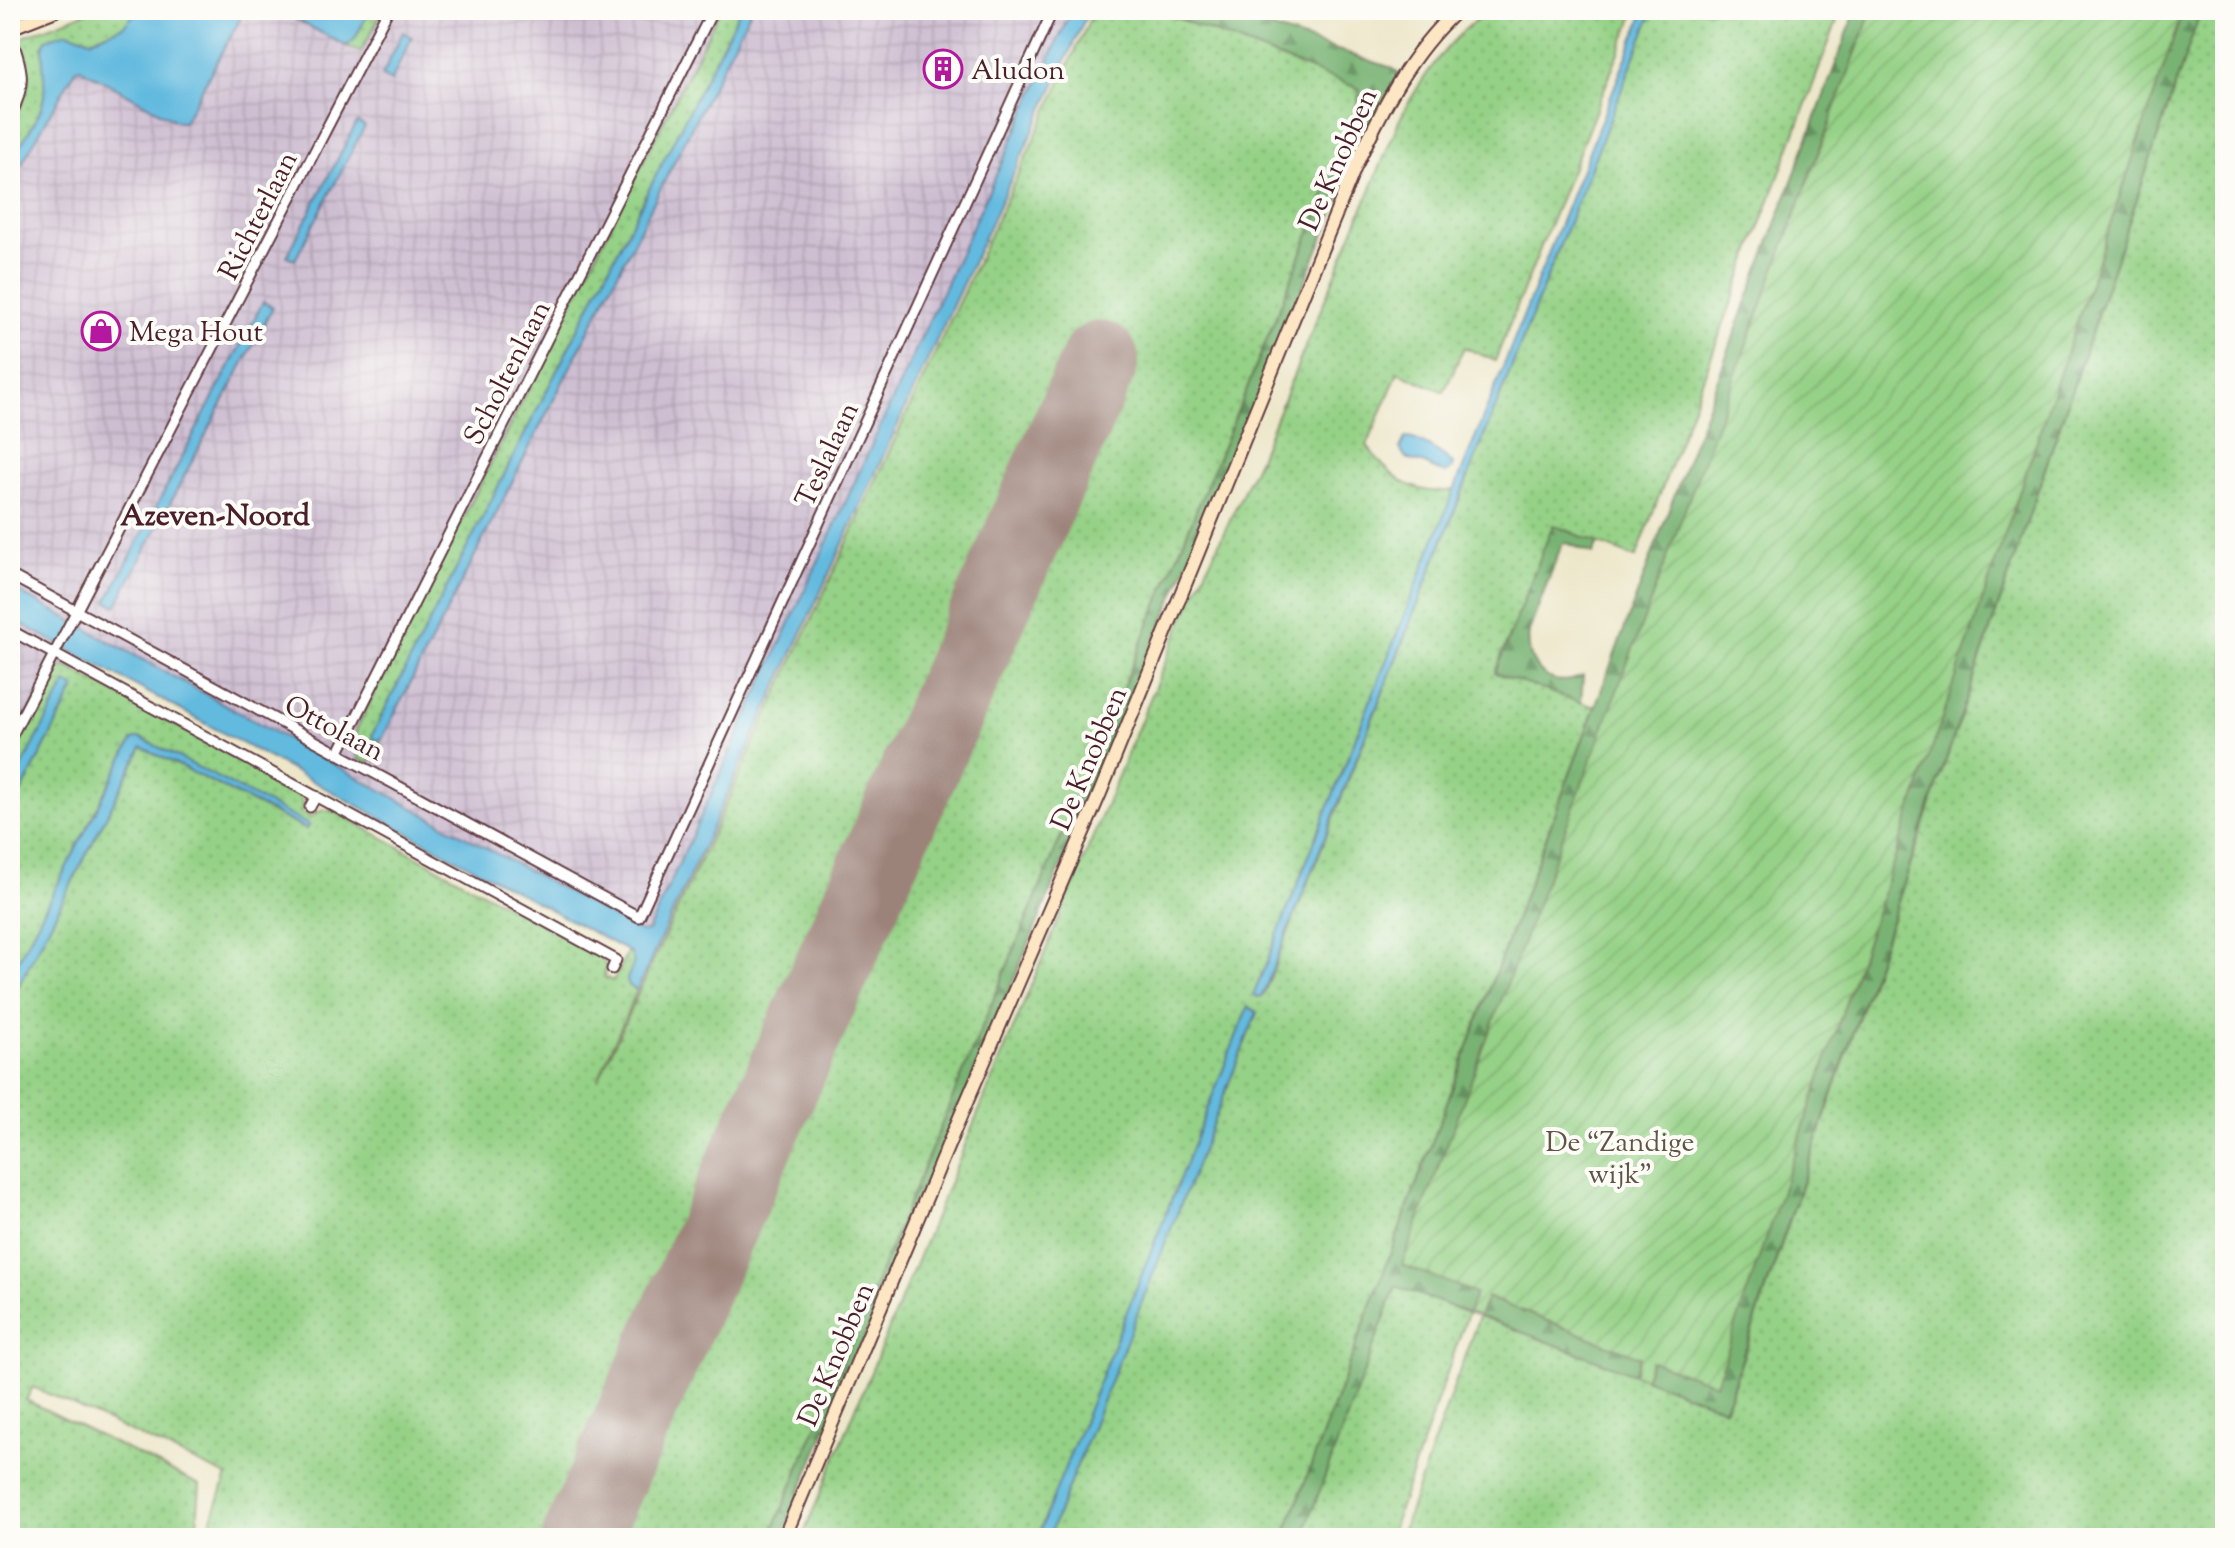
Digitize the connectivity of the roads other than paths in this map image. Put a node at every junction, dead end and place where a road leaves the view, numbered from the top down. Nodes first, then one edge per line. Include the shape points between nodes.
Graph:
1 (56, 10) edge
2 (388, 10) edge
3 (713, 10) edge
4 (1053, 10) edge
5 (1457, 10) edge
6 (10, 31) edge
7 (10, 116) edge
8 (10, 575) edge
9 (76, 615) junction
10 (10, 630) edge
11 (57, 651) junction
12 (10, 739) edge
13 (338, 754) junction
14 (316, 796) junction
15 (310, 807) dead end
16 (639, 917) joint
17 (612, 969) dead end
18 (784, 1538) edge

1 - 6 street
2 - 9 street, Richterlaan
3 - 13 street, Scholtenlaan
4 - 16 street, Teslalaan
5 - 18 street, De Knobben via 1400,79 1355,167 1100,793
6 - 7 street via 22,85
8 - 9 street, Ottolaan
9 - 11 street, Richterlaan
9 - 13 street, Ottolaan
10 - 11 street
11 - 12 street, Richterlaan
11 - 14 street
13 - 16 street, Ottolaan
14 - 15 street
14 - 17 street via 616,960

